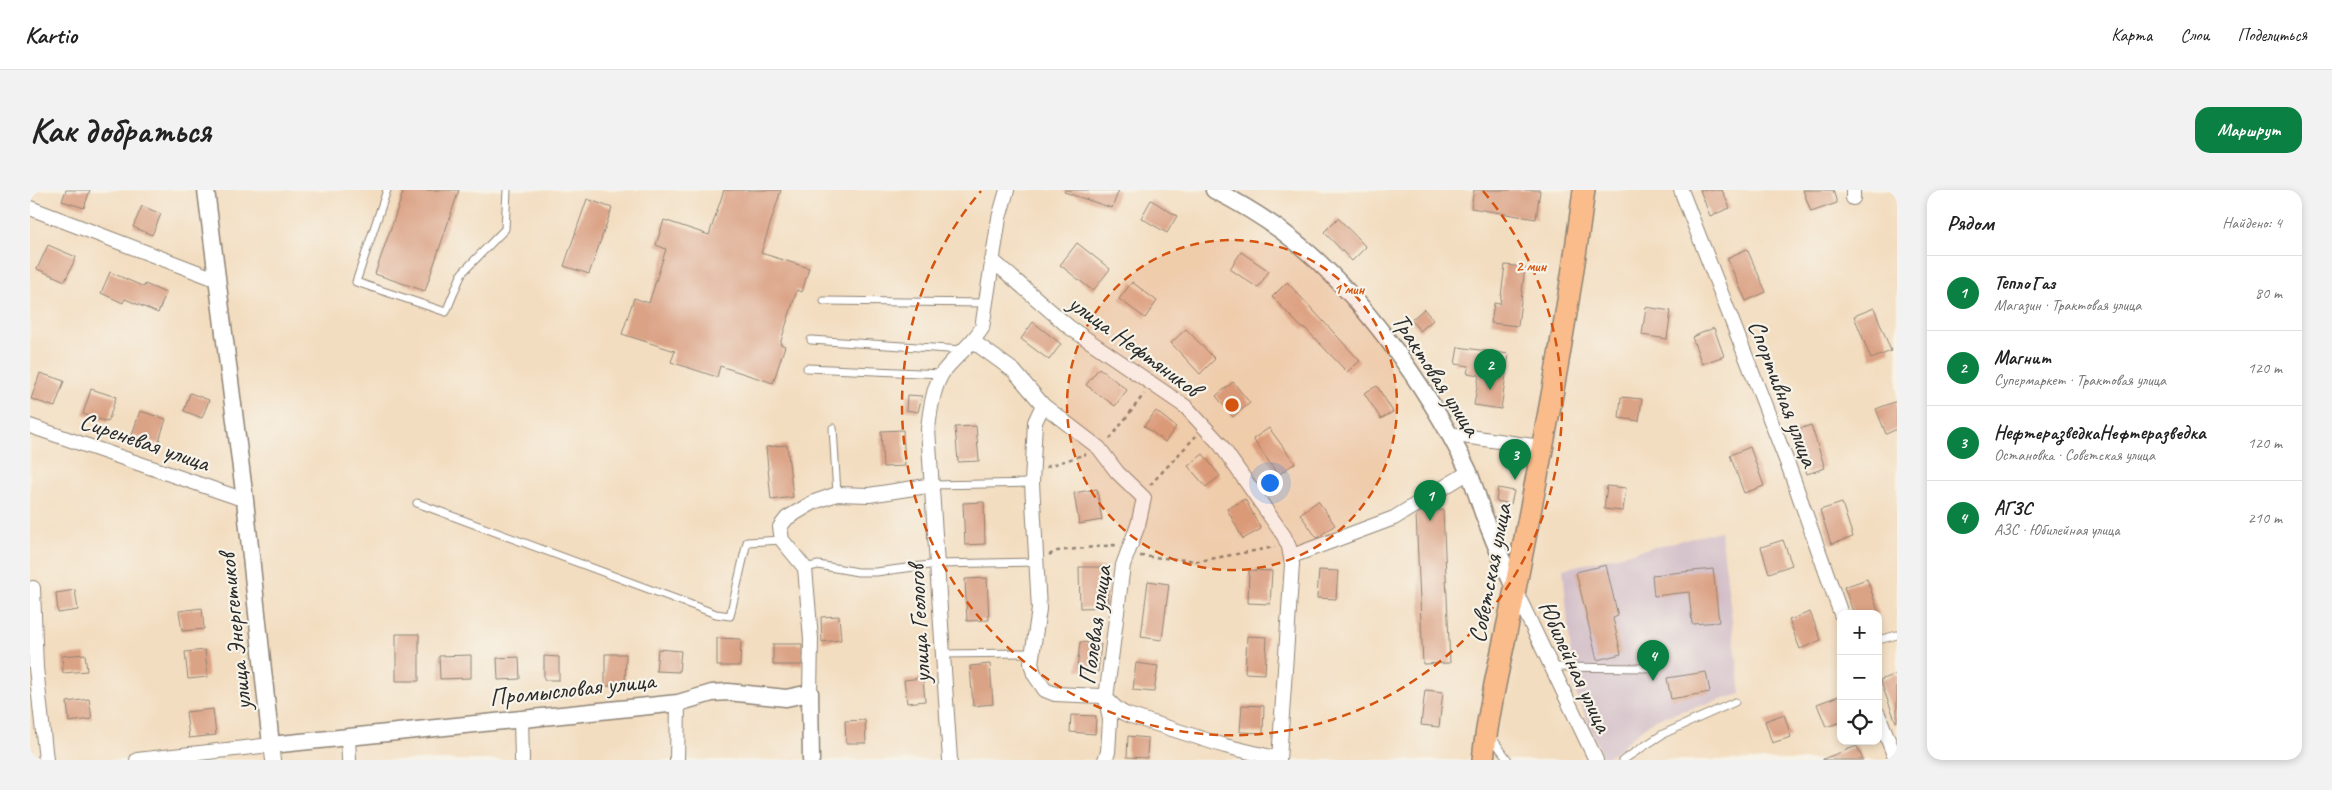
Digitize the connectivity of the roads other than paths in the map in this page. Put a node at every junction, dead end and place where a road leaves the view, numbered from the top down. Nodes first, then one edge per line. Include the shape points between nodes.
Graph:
1 (206, 190) edge
2 (387, 190) edge
3 (507, 190) edge
4 (1007, 190) edge
5 (1214, 190) edge
6 (1584, 190) edge
7 (1680, 190) edge
8 (30, 208) edge
9 (992, 260) junction
10 (218, 280) junction
11 (824, 301) dead end
12 (985, 304) junction
13 (811, 340) dead end
14 (968, 346) junction
15 (807, 368) dead end
16 (942, 374) junction
17 (1043, 405) junction
18 (30, 426) edge
19 (833, 428) dead end
20 (1449, 434) junction
21 (1541, 447) junction
22 (1469, 472) junction
23 (1032, 483) junction
24 (933, 485) junction
25 (837, 494) junction
26 (245, 500) junction
27 (417, 503) dead end
28 (782, 540) junction
29 (1291, 552) junction
30 (1037, 562) junction
31 (937, 564) junction
32 (805, 568) junction
33 (33, 588) dead end
34 (1515, 590) junction
35 (1840, 610) edge
36 (1897, 635) edge
37 (1882, 639) edge
38 (1031, 653) junction
39 (942, 654) junction
40 (1551, 667) junction
41 (1646, 668) dead end
42 (810, 693) junction
43 (1106, 698) junction
44 (1735, 702) dead end
45 (678, 703) junction
46 (521, 718) junction
47 (1882, 724) edge
48 (1486, 729) junction
49 (348, 736) junction
50 (272, 752) edge
51 (46, 760) edge
52 (137, 760) edge
53 (349, 760) edge
54 (522, 760) edge
55 (677, 760) edge
56 (811, 760) edge
57 (950, 760) edge
58 (1105, 760) edge
59 (1279, 760) edge
60 (1483, 760) edge
61 (1508, 760) edge
62 (1596, 760) edge
63 (1623, 760) edge
64 (1896, 760) edge

1 - 10 street, улица Энергетиков
2 - 3 lane via 356,282 446,312 462,273 505,229
4 - 9 street, улица Геологов
5 - 20 street, Трактовая улица via 1242,204 1283,232 1324,268 1368,315 1401,359
6 - 21 main road, Советская улица
7 - 35 street, Спортивная улица via 1790,470
8 - 10 street
9 - 12 street, улица Геологов
9 - 29 street, улица Нефтяников via 1069,327 1186,406 1220,444
10 - 26 street, улица Энергетиков
11 - 12 lane
12 - 14 street, улица Геологов via 982,328
13 - 14 lane
14 - 16 street, улица Геологов
14 - 17 street via 1014,371
15 - 16 lane
16 - 24 street, улица Геологов via 930,409 928,429
17 - 23 street via 1034,422
17 - 43 street, Полевая улица via 1099,448 1117,472 1144,498 1123,564
18 - 26 street, Сиреневая улица
19 - 25 lane
20 - 21 street
20 - 22 street, Трактовая улица
21 - 34 main road, Советская улица
22 - 29 street via 1394,518
22 - 34 street, Трактовая улица
23 - 24 lane
23 - 30 street
24 - 25 street via 869,495
24 - 31 street, улица Геологов
25 - 28 street via 814,502 787,518 780,527
26 - 50 street, улица Энергетиков
27 - 28 lane via 716,614 730,616 747,542
28 - 32 street
29 - 59 street
30 - 31 lane
30 - 38 street via 1039,608
31 - 32 lane via 876,572 818,565
31 - 39 street, улица Геологов
32 - 42 street
33 - 51 street via 36,668
34 - 40 street, Юбилейная улица
34 - 48 main road, Советская улица
36 - 37 lane
38 - 39 lane
38 - 43 street via 1034,674 1045,690 1055,694
39 - 57 street, улица Геологов
40 - 41 lane
40 - 62 street, Юбилейная улица
42 - 45 street, Промысловая улица via 786,698 712,693
42 - 56 street
43 - 58 street, Полевая улица via 1110,720
43 - 59 street via 1117,711 1128,715
44 - 63 lane via 1662,734
45 - 46 street, Промысловая улица
45 - 55 street
46 - 49 street, Промысловая улица
46 - 54 street
47 - 64 street
48 - 60 main road, Советская улица
48 - 61 lane
49 - 50 street, Промысловая улица
49 - 53 street
50 - 52 street

